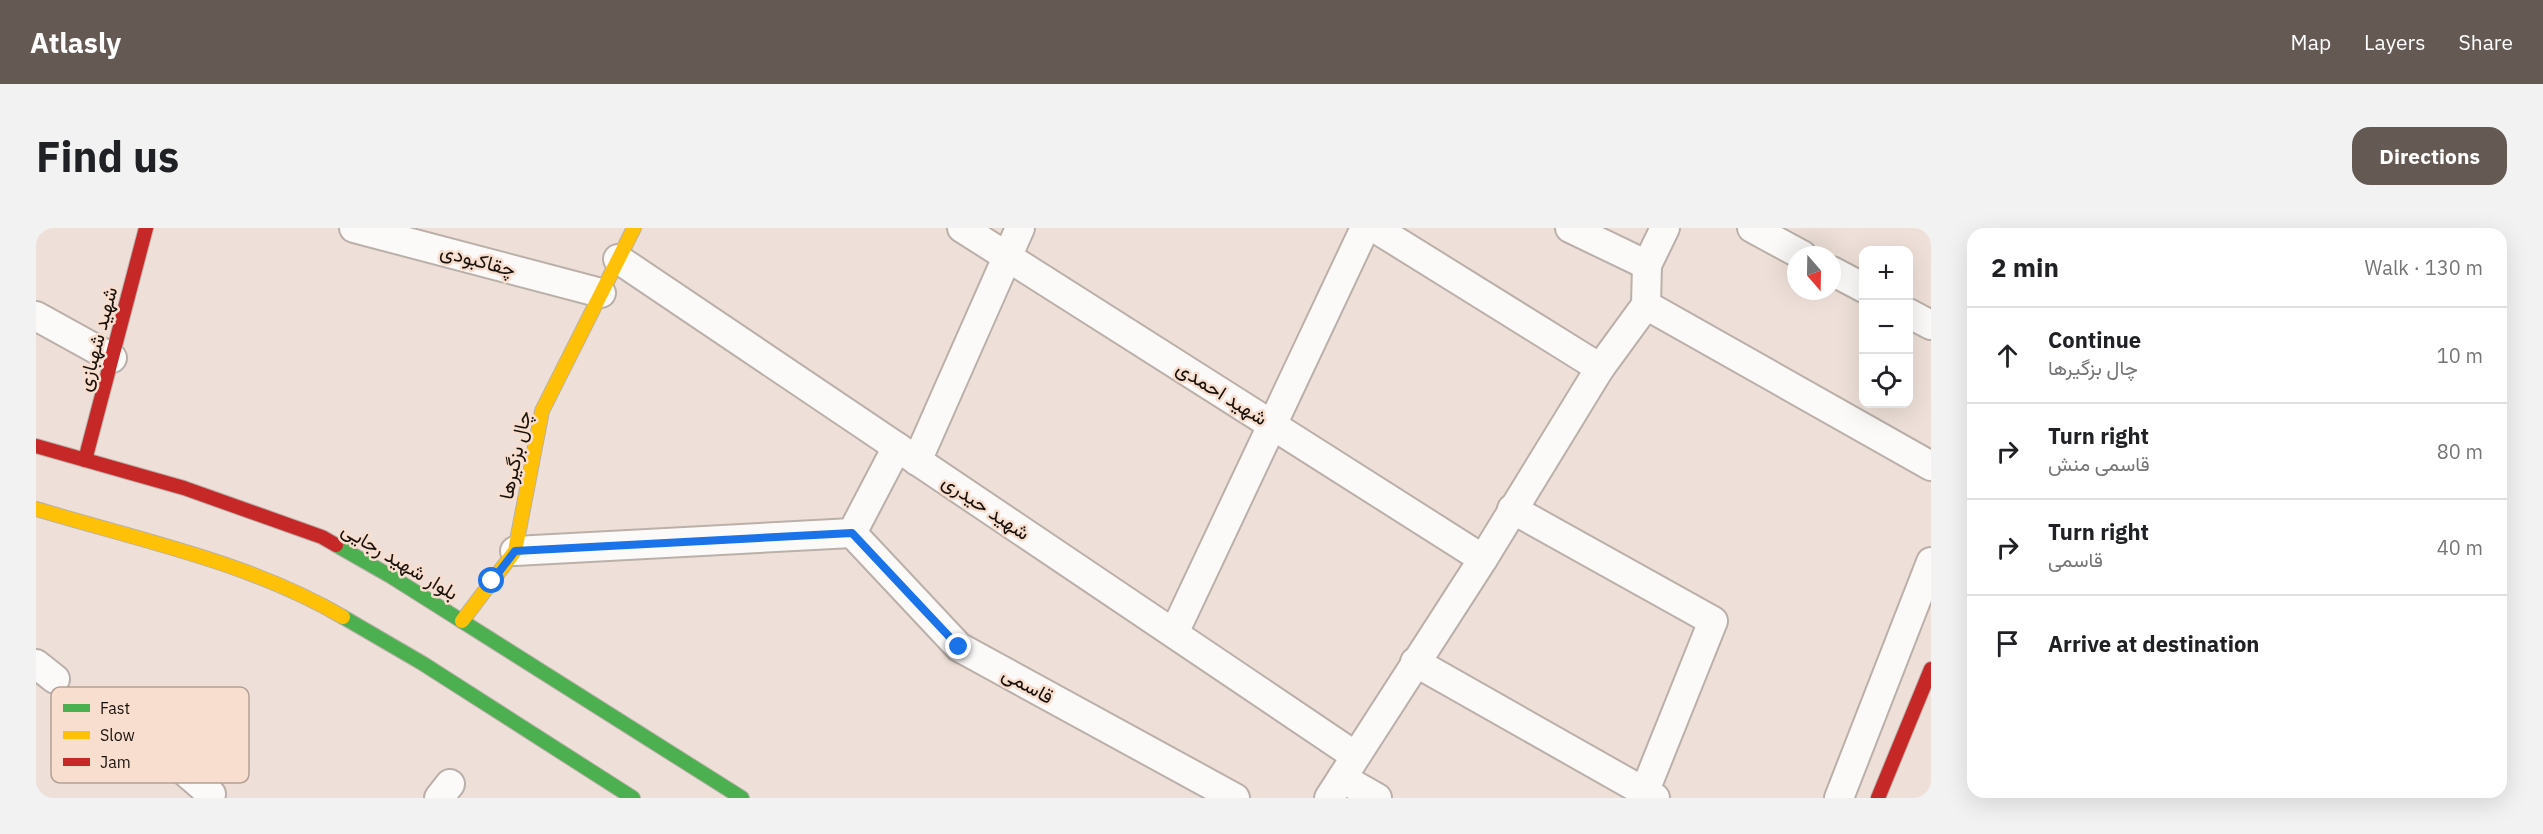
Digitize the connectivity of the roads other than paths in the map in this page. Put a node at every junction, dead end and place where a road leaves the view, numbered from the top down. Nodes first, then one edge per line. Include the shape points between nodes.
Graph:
1 (147, 228) edge
2 (354, 228) edge
3 (634, 228) edge
4 (962, 228) edge
5 (1020, 228) edge
6 (1365, 228) edge
7 (1374, 228) edge
8 (1570, 228) edge
9 (1665, 228) edge
10 (1752, 228) edge
11 (1787, 247) edge
12 (1008, 257) junction
13 (618, 259) junction
14 (1647, 265) junction
15 (1841, 276) edge
16 (1859, 286) edge
17 (602, 293) junction
18 (1646, 305) junction
19 (1913, 315) edge
20 (36, 316) edge
21 (1931, 325) edge
22 (112, 357) junction
23 (1600, 368) junction
24 (1272, 425) junction
25 (36, 446) edge
26 (907, 454) junction
27 (85, 460) junction
28 (1931, 466) edge
29 (36, 509) edge
30 (1512, 509) junction
31 (852, 533) junction
32 (515, 551) junction
33 (1483, 559) junction
34 (1931, 562) edge
35 (462, 621) junction
36 (1174, 633) junction
37 (1415, 663) junction
38 (1931, 669) edge
39 (1342, 777) edge
40 (198, 783) edge
41 (1647, 796) edge
42 (743, 797) edge
43 (209, 798) edge
44 (633, 798) edge
45 (1235, 798) edge
46 (1377, 798) edge
47 (1839, 798) edge
48 (1878, 798) edge

1 - 22 main road, شهید شهبازی
2 - 17 street, چقاکبودی
3 - 13 main road, چال بزگیرها
4 - 12 street, شهید احمدی
5 - 12 street
6 - 24 street
7 - 23 street
8 - 14 street
9 - 14 street
10 - 11 street
12 - 24 street, شهید احمدی
12 - 26 street
13 - 17 main road, چال بزگیرها
13 - 26 street, شهید حیدری
14 - 18 street
15 - 16 street
17 - 32 main road, چال بزگیرها via 543,411
18 - 23 street
18 - 28 street
19 - 21 street
20 - 22 street
22 - 27 main road, شهید شهبازی
23 - 30 street
24 - 33 street, شهید احمدی
24 - 36 street
25 - 27 main road, بلوار شهید رجایی
26 - 31 street
26 - 36 street, شهید حیدری
27 - 35 main road, بلوار شهید رجایی via 184,488 322,537
29 - 44 main road via 258,575 316,602 422,663
30 - 33 street
30 - 41 street via 1713,621
31 - 32 street
31 - 45 street, قاسمی via 959,647
32 - 35 main road, چال بزگیرها
33 - 37 street
34 - 47 street
35 - 42 main road, بلوار شهید رجایی
36 - 39 street, شهید حیدری
37 - 39 street
37 - 41 street
38 - 48 main road
39 - 46 street, شهید حیدری
40 - 43 street via 211,794

